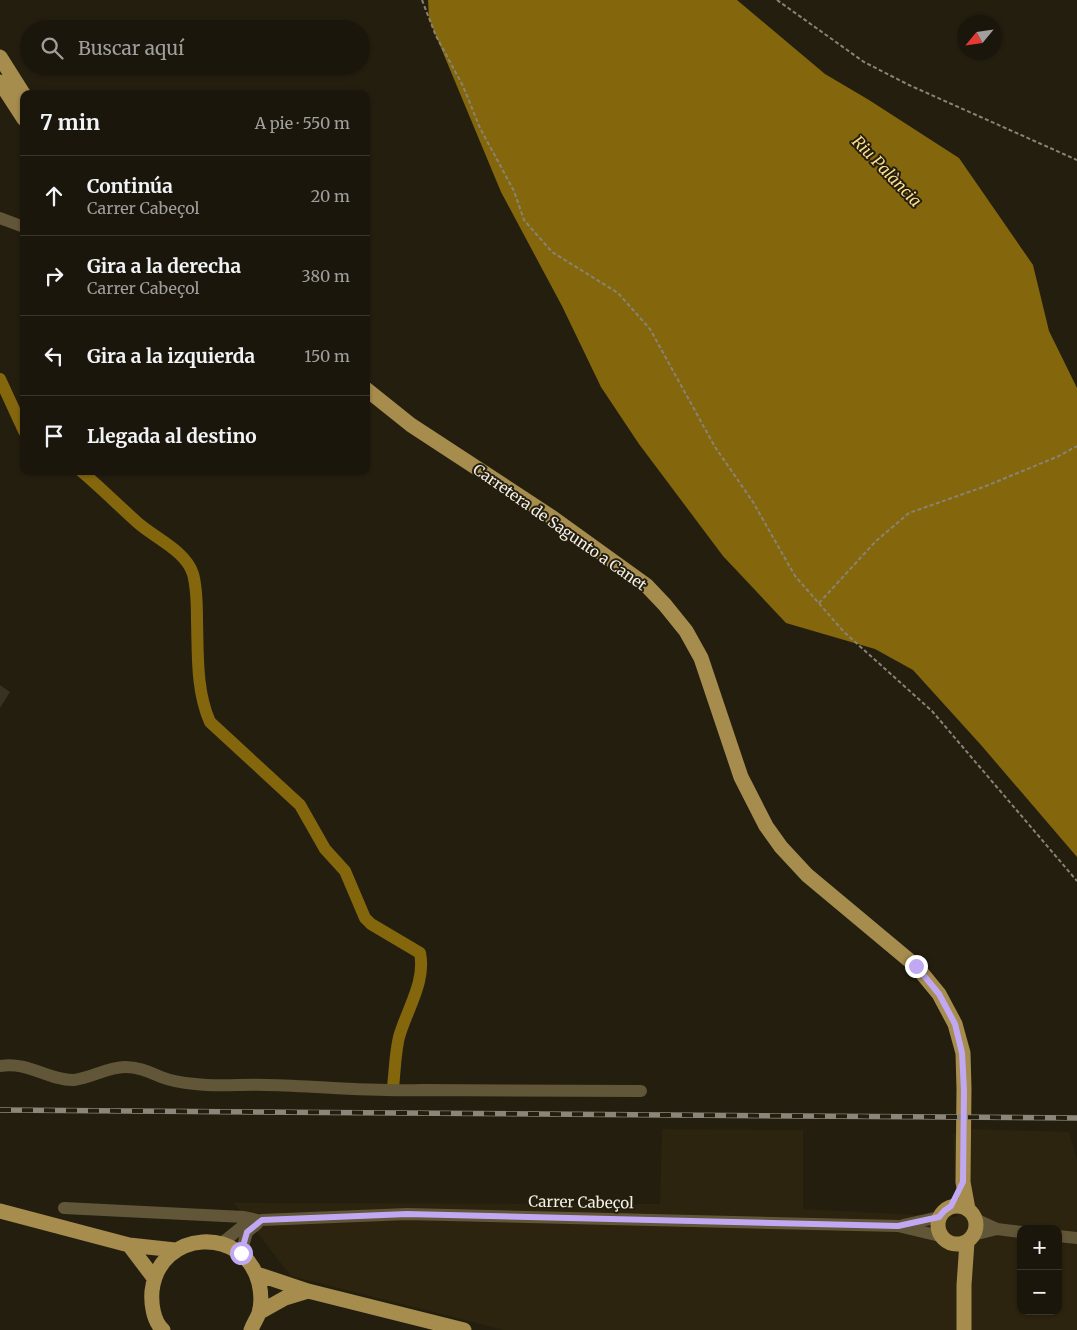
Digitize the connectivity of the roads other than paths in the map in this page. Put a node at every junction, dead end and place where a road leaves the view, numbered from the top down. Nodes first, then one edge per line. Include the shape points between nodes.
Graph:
1 (0, 57) edge
2 (0, 82) edge
3 (21, 90) edge
4 (20, 113) edge
5 (0, 218) edge
6 (20, 226) edge
7 (370, 392) edge
8 (370, 403) edge
9 (411, 425) junction
10 (0, 1066) edge
11 (641, 1091) dead end
12 (963, 1182) junction
13 (951, 1206) junction
14 (64, 1208) dead end
15 (0, 1211) edge
16 (971, 1214) junction
17 (939, 1217) junction
18 (262, 1220) junction
19 (898, 1226) junction
20 (997, 1229) junction
21 (1017, 1232) edge
22 (1062, 1236) edge
23 (970, 1238) junction
24 (1077, 1238) edge
25 (945, 1240) junction
26 (222, 1243) junction
27 (129, 1244) junction
28 (175, 1250) junction
29 (241, 1253) junction
30 (257, 1274) junction
31 (154, 1278) junction
32 (964, 1285) junction
33 (308, 1291) junction
34 (260, 1312) junction
35 (962, 1326) edge
36 (163, 1330) edge
37 (250, 1330) edge
38 (464, 1330) edge

1 - 3 main road
2 - 4 main road
5 - 6 street
7 - 9 main road
8 - 9 main road
9 - 12 main road, Carretera de Sagunto a Canet via 553,518 646,585 686,631 704,666 741,777 766,826 807,875 916,966 939,994 955,1024 963,1062
10 - 11 street via 24,1066 74,1080 123,1067 141,1068 163,1078 225,1086 266,1084 388,1092
12 - 13 main road, Carretera de Sagunto a Canet
12 - 16 main road, Carretera de Sagunto a Canet
13 - 16 main road via 960,1206
13 - 17 main road
14 - 18 street
15 - 27 main road
16 - 20 street
16 - 23 main road via 976,1227
17 - 19 street, Carrer Cabeçol
17 - 25 main road via 937,1227
18 - 19 street, Carrer Cabeçol via 407,1214
18 - 26 street, Carrer Cabeçol via 243,1226
18 - 29 street via 247,1232
19 - 25 street, Carrer Cabeçol
20 - 21 street
20 - 23 street
22 - 24 street
23 - 25 main road via 958,1245
23 - 32 main road
25 - 32 main road
26 - 28 main road via 198,1241
26 - 29 main road
27 - 28 main road
27 - 31 main road
28 - 31 main road via 162,1262
29 - 30 main road
30 - 33 main road
30 - 34 main road via 262,1293
31 - 36 main road via 151,1303
32 - 35 main road
33 - 34 main road via 285,1298
33 - 38 main road
34 - 37 main road

